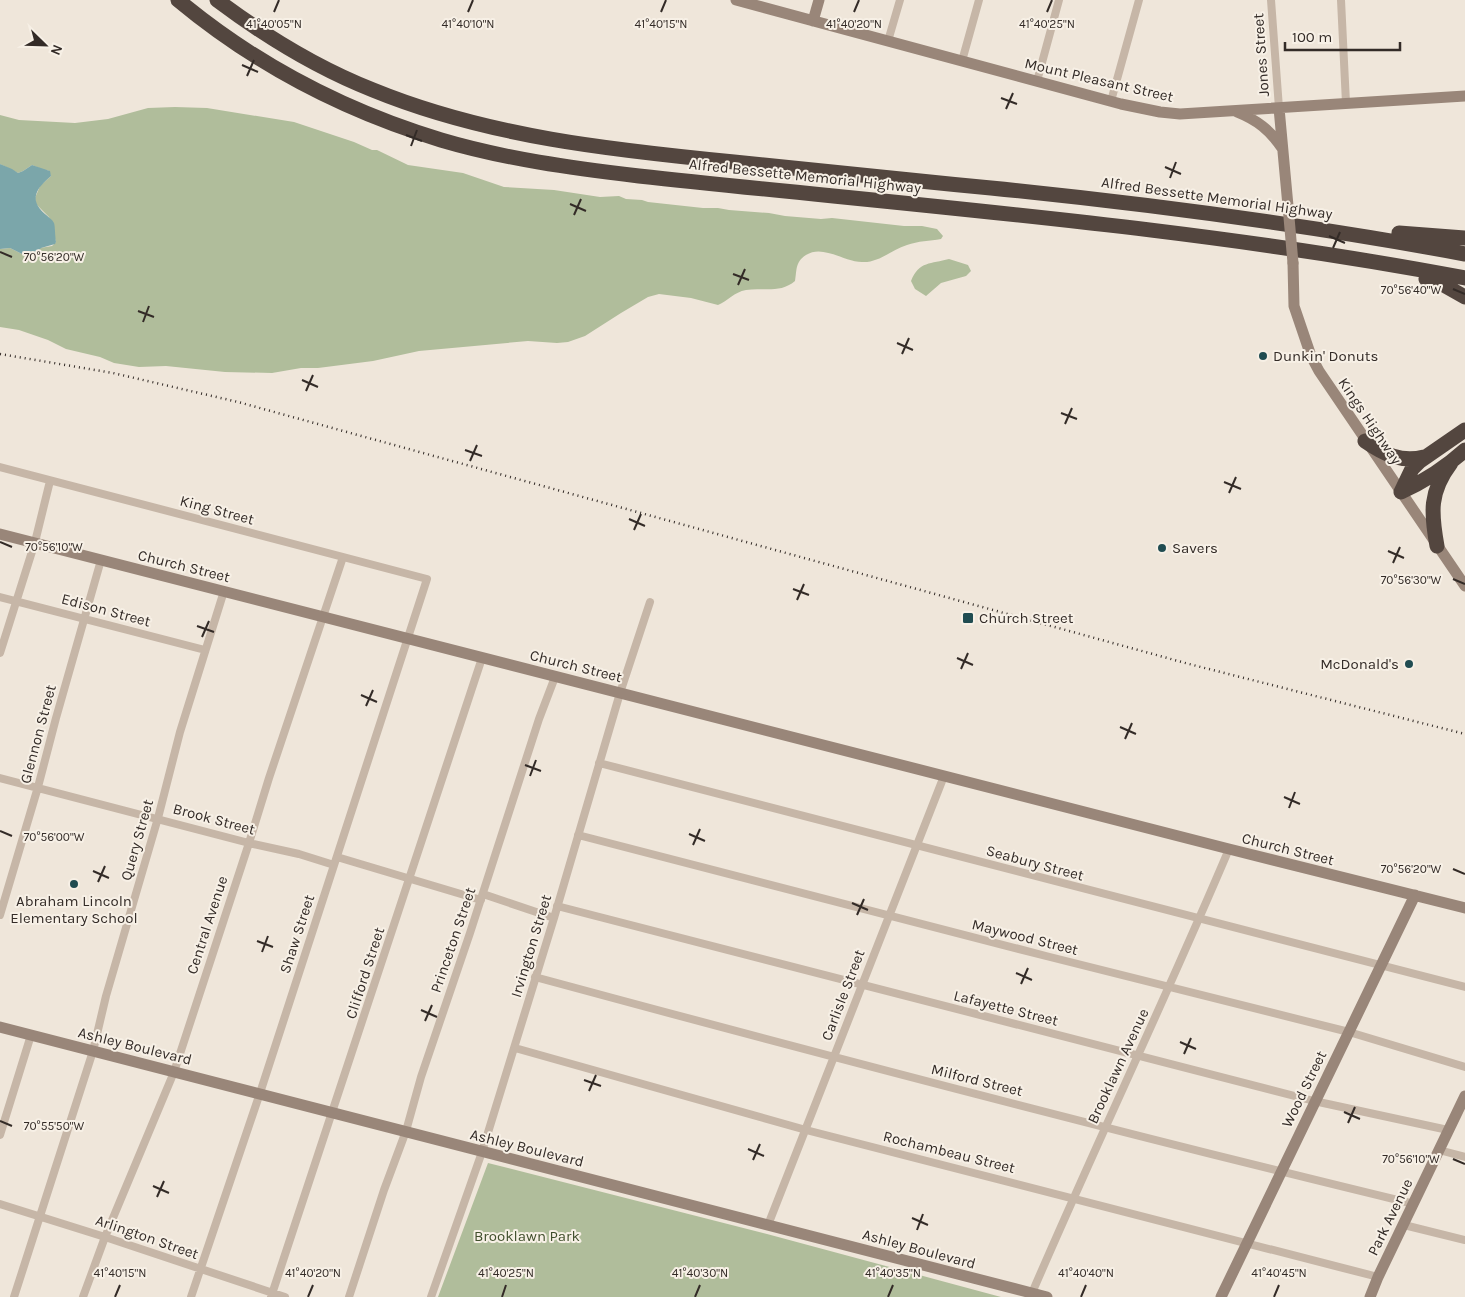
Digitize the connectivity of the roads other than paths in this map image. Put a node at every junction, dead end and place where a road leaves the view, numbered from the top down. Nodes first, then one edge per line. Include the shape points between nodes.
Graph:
1 (178, 0) edge
2 (217, 0) edge
3 (736, 0) edge
4 (819, 0) edge
5 (900, 0) edge
6 (979, 0) edge
7 (1059, 0) edge
8 (1139, 0) edge
9 (1270, 0) edge
10 (1341, 0) edge
11 (814, 20) junction
12 (888, 41) junction
13 (962, 61) junction
14 (1037, 81) junction
15 (1465, 96) edge
16 (1111, 101) junction
17 (1346, 103) junction
18 (1279, 108) junction
19 (1234, 110) junction
20 (1283, 150) junction
21 (1322, 229) junction
22 (1465, 238) edge
23 (1465, 254) edge
24 (1340, 257) junction
25 (1465, 278) edge
26 (1465, 297) edge
27 (1465, 430) edge
28 (1365, 441) junction
29 (1465, 450) edge
30 (1424, 457) junction
31 (1451, 463) junction
32 (0, 468) edge
33 (50, 481) junction
34 (1401, 492) junction
35 (0, 534) edge
36 (35, 542) junction
37 (1437, 546) junction
38 (343, 557) junction
39 (101, 560) junction
40 (427, 579) joint
41 (1465, 586) edge
42 (224, 592) junction
43 (0, 597) edge
44 (16, 601) junction
45 (650, 602) dead end
46 (322, 617) junction
47 (85, 619) junction
48 (408, 638) junction
49 (205, 650) junction
50 (0, 653) edge
51 (482, 658) junction
52 (555, 677) junction
53 (620, 693) junction
54 (599, 763) junction
55 (944, 776) junction
56 (0, 778) edge
57 (38, 787) junction
58 (158, 818) junction
59 (578, 835) junction
60 (249, 843) junction
61 (916, 846) junction
62 (1229, 849) junction
63 (337, 857) junction
64 (334, 865) junction
65 (410, 878) junction
66 (1415, 895) junction
67 (482, 897) junction
68 (558, 906) junction
69 (1465, 908) edge
70 (0, 915) edge
71 (889, 915) junction
72 (554, 918) junction
73 (1200, 918) junction
74 (1382, 964) junction
75 (536, 977) junction
76 (863, 984) junction
77 (1170, 987) junction
78 (1465, 987) edge
79 (0, 1027) edge
80 (1349, 1032) junction
81 (31, 1035) junction
82 (515, 1048) junction
83 (93, 1051) junction
84 (1138, 1055) junction
85 (834, 1058) junction
86 (1465, 1068) edge
87 (174, 1072) junction
88 (260, 1093) junction
89 (1465, 1096) edge
90 (1314, 1101) junction
91 (334, 1112) junction
92 (1106, 1126) junction
93 (806, 1130) junction
94 (1448, 1130) junction
95 (406, 1131) junction
96 (0, 1135) edge
97 (1439, 1150) junction
98 (482, 1152) junction
99 (1465, 1156) edge
100 (1281, 1172) junction
101 (1072, 1198) junction
102 (0, 1204) edge
103 (1414, 1204) junction
104 (39, 1216) junction
105 (768, 1225) junction
106 (1404, 1225) junction
107 (105, 1237) junction
108 (1465, 1240) edge
109 (1248, 1243) junction
110 (200, 1270) junction
111 (1378, 1277) junction
112 (1013, 1293) edge
113 (1032, 1293) junction
114 (272, 1295) edge
115 (14, 1297) edge
116 (83, 1297) edge
117 (191, 1297) edge
118 (285, 1297) edge
119 (349, 1297) edge
120 (431, 1297) edge
121 (1047, 1297) edge
122 (1221, 1297) edge
123 (1370, 1297) edge

1 - 24 highway, Alfred Bessette Memorial Highway via 255,56 328,96 422,134 501,155 610,173 1099,224
2 - 21 highway, Alfred Bessette Memorial Highway via 289,48 357,84 434,112 526,134 648,153 1083,198
3 - 11 main road, Mount Pleasant Street
4 - 11 main road
5 - 12 street
6 - 13 street
7 - 14 street
8 - 16 street
9 - 18 street, Jones Street
10 - 17 street
11 - 12 main road, Mount Pleasant Street
12 - 13 main road, Mount Pleasant Street
13 - 14 main road, Mount Pleasant Street
14 - 16 main road, Mount Pleasant Street
15 - 17 main road, Mount Pleasant Street
16 - 19 main road, Mount Pleasant Street via 1170,114
17 - 18 main road, Mount Pleasant Street
18 - 19 main road, Mount Pleasant Street
18 - 20 main road, Kings Highway
19 - 20 main road via 1264,126
20 - 28 main road, Kings Highway, bridge via 1294,306 1311,356
21 - 22 highway
21 - 23 highway, Alfred Bessette Memorial Highway
24 - 25 highway, Alfred Bessette Memorial Highway
24 - 26 highway via 1427,279
27 - 30 highway
28 - 30 highway via 1399,459
28 - 34 main road, Kings Highway
29 - 31 highway
30 - 34 highway via 1412,469
31 - 34 highway via 1427,480
31 - 37 highway via 1435,490 1432,505
32 - 33 street, King Street
33 - 36 street
33 - 38 street, King Street
34 - 37 main road, Kings Highway
35 - 36 main road, Church Street
36 - 39 main road, Church Street
36 - 44 street
37 - 41 main road, Kings Highway
38 - 40 street, King Street
38 - 46 street, Central Avenue
39 - 42 main road, Church Street
39 - 47 street, Glennon Street
40 - 48 street, Shaw Street
42 - 46 main road, Church Street
42 - 49 street, Query Street
43 - 44 street, Edison Street
44 - 47 street, Edison Street
44 - 50 street
45 - 53 street, Irvington Street
46 - 48 main road, Church Street
46 - 60 street, Central Avenue
47 - 49 street, Edison Street
47 - 57 street, Glennon Street
48 - 51 main road, Church Street
48 - 63 street, Shaw Street
49 - 58 street, Query Street
51 - 52 main road, Church Street
51 - 65 street, Clifford Street
52 - 53 main road, Church Street
52 - 67 street, Princeton Street
53 - 54 street, Irvington Street
53 - 55 main road, Church Street
54 - 59 street, Irvington Street
54 - 61 street, Seabury Street
55 - 61 street, Carlisle Street
55 - 62 main road, Church Street
56 - 57 street, Brook Street
57 - 58 street, Brook Street
57 - 70 street, Glennon Street
58 - 60 street, Brook Street
58 - 83 street, Query Street
59 - 68 street, Irvington Street
59 - 71 street, Maywood Street
60 - 64 street, Brook Street
60 - 87 street, Central Avenue
61 - 71 street, Carlisle Street
61 - 73 street, Seabury Street
62 - 66 main road, Church Street
62 - 73 street, Brooklawn Avenue
63 - 64 street, Shaw Street
63 - 65 street
64 - 88 street, Shaw Street
65 - 67 street
65 - 91 street, Clifford Street
66 - 69 main road, Church Street
66 - 74 main road, Wood Street
67 - 72 street
67 - 95 street, Princeton Street
68 - 72 street, Irvington Street
68 - 76 street, Lafayette Street
71 - 76 street, Carlisle Street
71 - 77 street, Maywood Street
72 - 75 street, Irvington Street
73 - 74 street, Seabury Street
73 - 77 street, Brooklawn Avenue
74 - 78 street, Seabury Street
74 - 80 main road, Wood Street
75 - 82 street, Irvington Street
75 - 85 street, Milford Street
76 - 84 street, Lafayette Street
76 - 85 street, Carlisle Street
77 - 80 street, Maywood Street
77 - 84 street, Brooklawn Avenue
79 - 81 main road, Ashley Boulevard
80 - 86 street, Maywood Street
80 - 90 main road, Wood Street
81 - 83 main road, Ashley Boulevard
81 - 96 street
82 - 93 street, Rochambeau Street
82 - 98 street, Irvington Street
83 - 87 main road, Ashley Boulevard
83 - 104 street, Query Street
84 - 90 street, Lafayette Street
84 - 92 street, Brooklawn Avenue
85 - 92 street, Milford Street
85 - 93 street, Carlisle Street
87 - 88 main road, Ashley Boulevard
87 - 107 street, Central Avenue
88 - 91 main road, Ashley Boulevard
88 - 110 street, Shaw Street
89 - 94 main road, Park Avenue
90 - 94 street, Lafayette Street
90 - 100 main road, Wood Street
91 - 95 main road, Ashley Boulevard
91 - 114 street, Clifford Street
92 - 100 street, Milford Street
92 - 101 street, Brooklawn Avenue
93 - 101 street, Rochambeau Street
93 - 105 street, Carlisle Street
94 - 97 main road, Park Avenue
95 - 98 main road, Ashley Boulevard
95 - 119 street, Princeton Street
97 - 99 street
97 - 103 main road, Park Avenue
98 - 105 main road, Ashley Boulevard
98 - 120 street, Irvington Street
100 - 103 street, Milford Street
100 - 109 main road, Wood Street
101 - 109 street, Rochambeau Street
101 - 113 street, Brooklawn Avenue
102 - 104 street, Arlington Street
103 - 106 main road, Park Avenue
104 - 107 street, Arlington Street
104 - 115 street, Query Street
105 - 112 main road, Ashley Boulevard
106 - 108 street
106 - 111 main road, Park Avenue
107 - 110 street, Arlington Street
107 - 116 street, Central Avenue
109 - 111 street, Rochambeau Street
109 - 122 main road, Wood Street
110 - 114 street, Arlington Street
110 - 117 street, Shaw Street
111 - 123 main road, Park Avenue
112 - 113 main road, Ashley Boulevard
113 - 121 main road, Ashley Boulevard
114 - 118 street, Arlington Street

